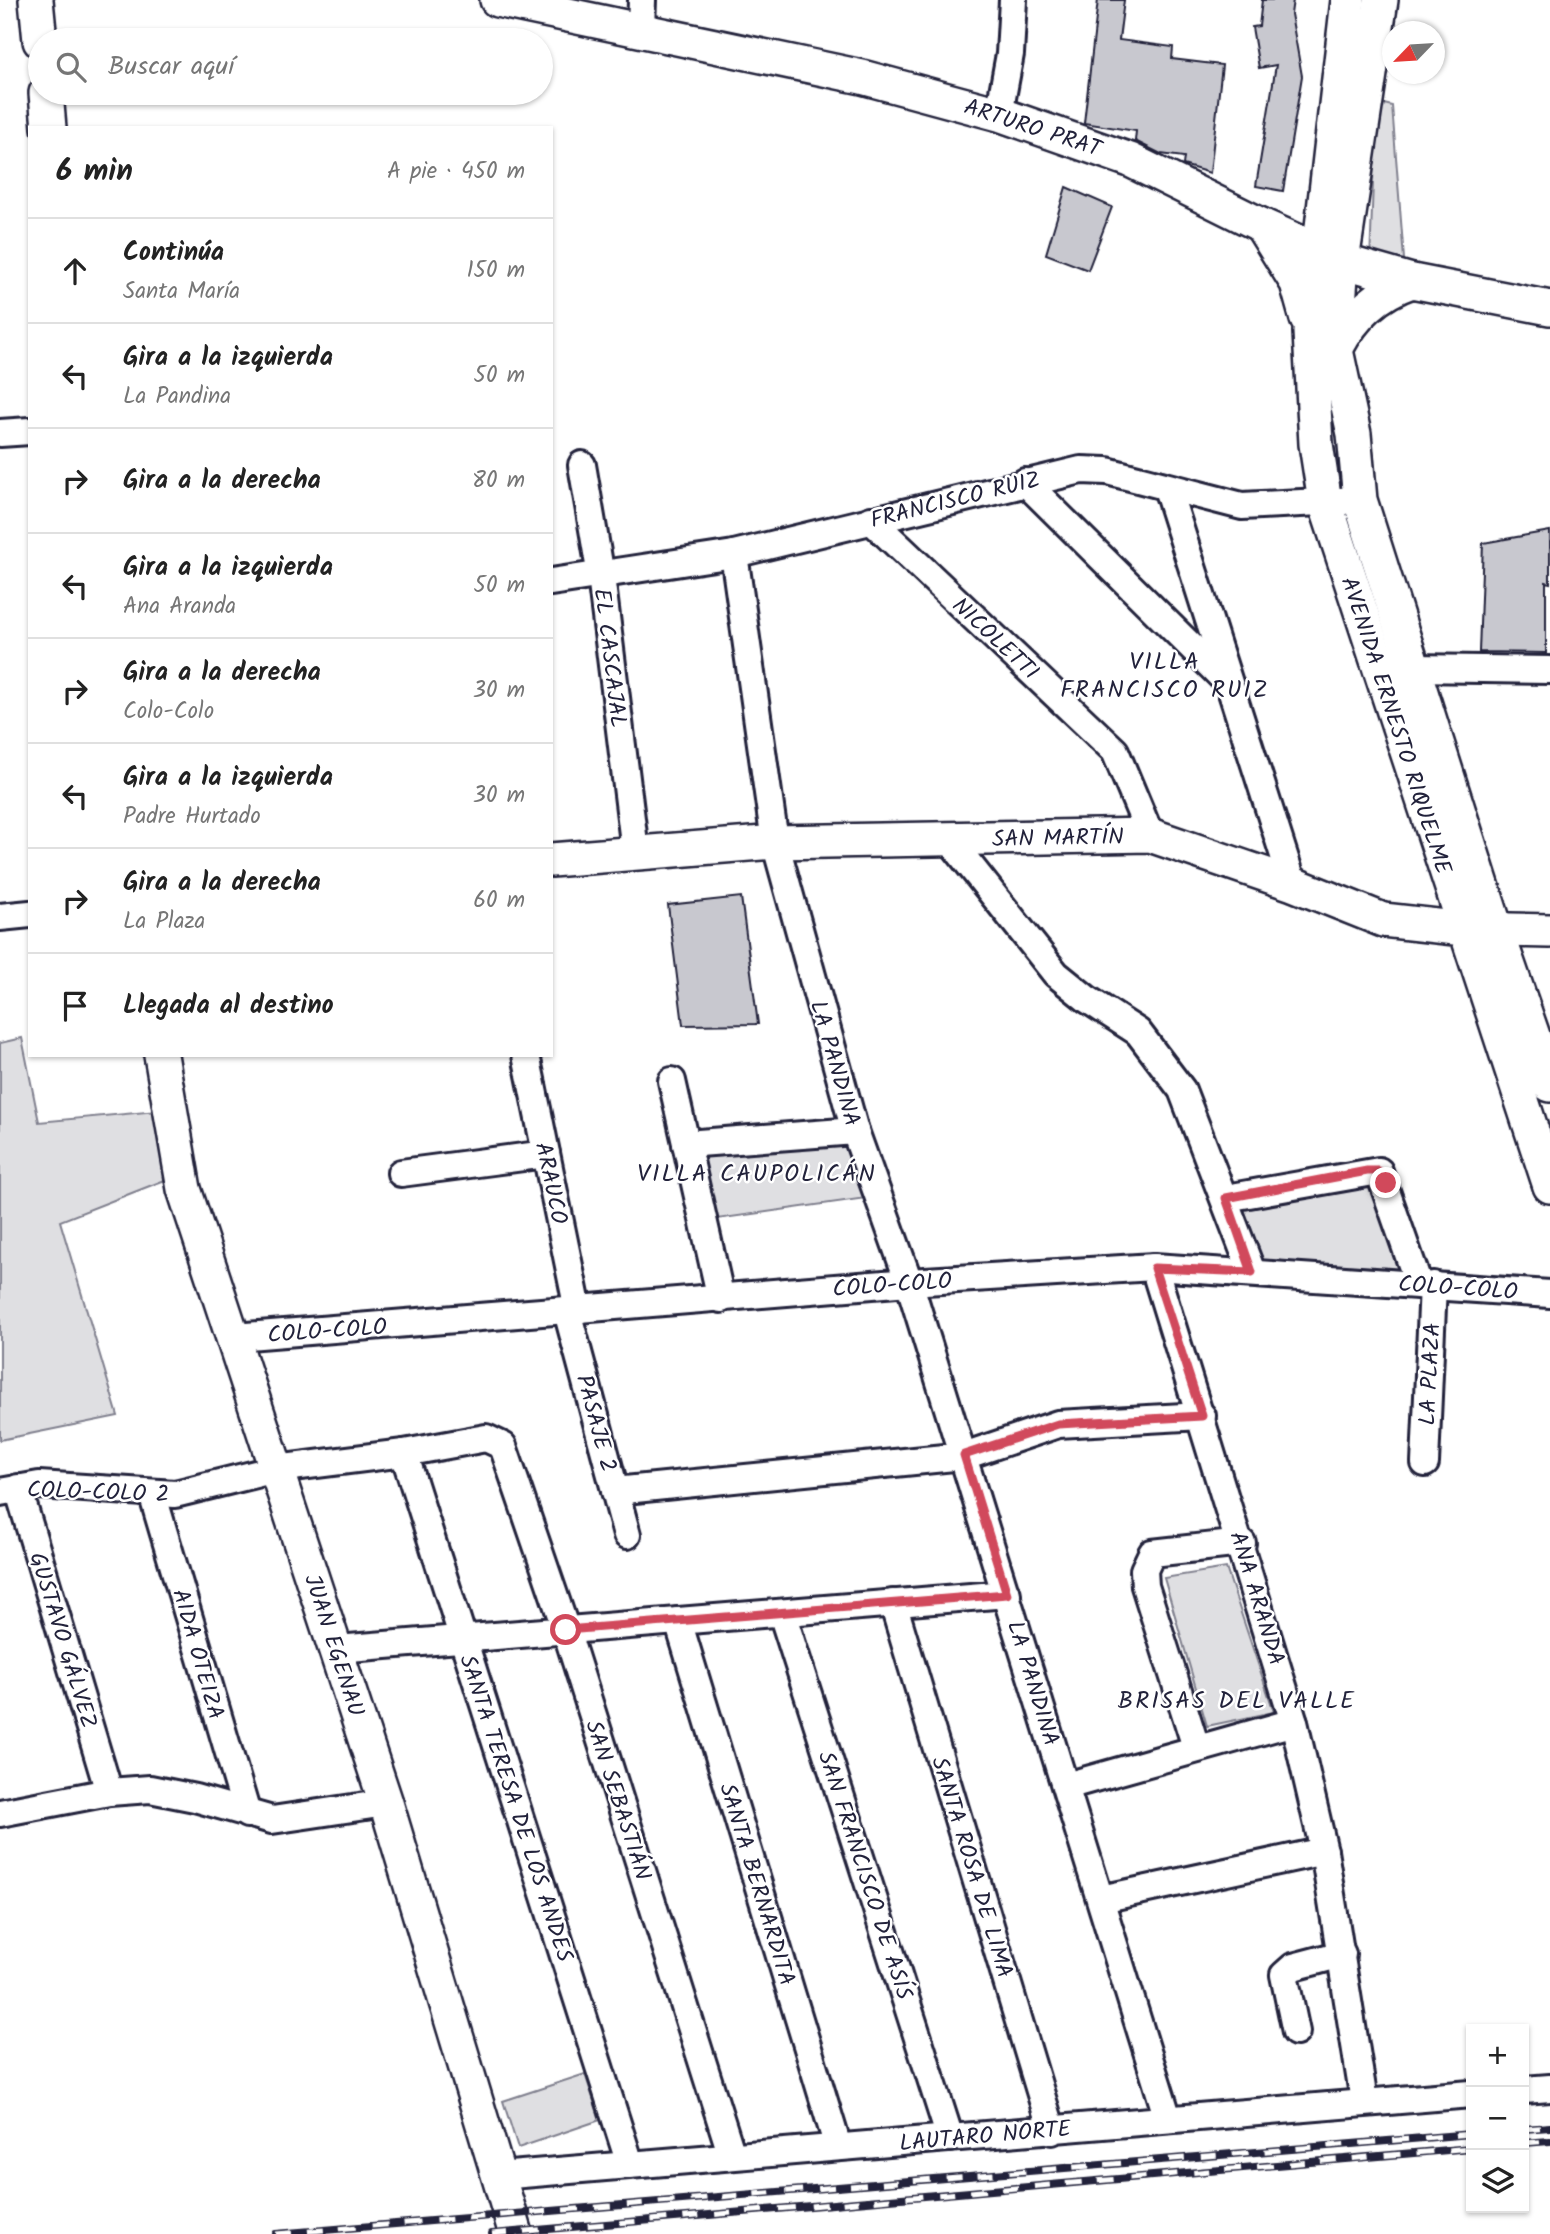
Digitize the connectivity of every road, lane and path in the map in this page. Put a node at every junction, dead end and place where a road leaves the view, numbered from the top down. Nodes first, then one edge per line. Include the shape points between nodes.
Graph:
1 (36, 0) edge
2 (497, 0) edge
3 (1013, 0) edge
4 (1348, 0) edge
5 (1381, 0) edge
6 (641, 14) edge
7 (39, 28) edge
8 (47, 105) edge
9 (999, 114) junction
10 (49, 126) edge
11 (1261, 225) junction
12 (1330, 257) junction
13 (1412, 281) junction
14 (1550, 308) edge
15 (1323, 341) junction
16 (28, 431) edge
17 (0, 433) edge
18 (582, 465) dead end
19 (1026, 482) junction
20 (1167, 488) junction
21 (1360, 500) junction
22 (1325, 502) junction
23 (871, 520) junction
24 (734, 554) junction
25 (601, 576) junction
26 (553, 582) edge
27 (1413, 668) junction
28 (1550, 670) edge
29 (1228, 683) junction
30 (1150, 835) junction
31 (949, 839) junction
32 (775, 842) junction
33 (635, 851) junction
34 (553, 859) edge
35 (1293, 884) junction
36 (28, 914) edge
37 (0, 916) edge
38 (1480, 929) junction
39 (1550, 931) edge
40 (161, 1057) edge
41 (526, 1057) edge
42 (672, 1081) dead end
43 (1550, 1085) edge
44 (855, 1132) junction
45 (686, 1144) junction
46 (546, 1154) junction
47 (401, 1173) dead end
48 (1550, 1186) edge
49 (1226, 1198) junction
50 (1154, 1268) junction
51 (1252, 1272) junction
52 (909, 1282) junction
53 (1426, 1285) junction
54 (1550, 1294) edge
55 (721, 1298) junction
56 (573, 1311) junction
57 (235, 1337) junction
58 (1202, 1416) junction
59 (503, 1446) joint
60 (404, 1453) junction
61 (964, 1455) junction
62 (1425, 1463) dead end
63 (276, 1469) junction
64 (9, 1490) edge
65 (615, 1491) junction
66 (152, 1493) junction
67 (627, 1535) dead end
68 (1242, 1543) junction
69 (1007, 1594) junction
70 (893, 1603) junction
71 (782, 1613) junction
72 (678, 1621) junction
73 (566, 1630) junction
74 (463, 1639) junction
75 (337, 1649) junction
76 (1294, 1722) junction
77 (1196, 1747) junction
78 (1066, 1786) junction
79 (109, 1792) junction
80 (386, 1802) junction
81 (2, 1806) edge
82 (247, 1814) junction
83 (1324, 1851) junction
84 (1101, 1899) junction
85 (1342, 1954) junction
86 (1296, 2032) dead end
87 (1550, 2088) edge
88 (1529, 2090) edge
89 (1466, 2094) edge
90 (1364, 2101) junction
91 (1168, 2119) junction
92 (1052, 2131) junction
93 (950, 2138) junction
94 (838, 2147) junction
95 (732, 2156) junction
96 (630, 2164) junction
97 (499, 2176) junction
98 (516, 2234) edge

1 - 7 main road
2 - 6 main road, ARTURO PRAT
3 - 9 street via 1010,54
4 - 12 main road
5 - 12 main road
6 - 9 main road, ARTURO PRAT
8 - 10 main road
9 - 11 main road, ARTURO PRAT via 1130,160
11 - 12 main road, ARTURO PRAT
11 - 15 main road via 1297,283
12 - 13 main road, ARTURO PRAT
12 - 15 main road, AVENIDA ERNESTO RIQUELME
13 - 14 main road, ARTURO PRAT
13 - 15 main road via 1388,290 1351,324
15 - 21 main road, AVENIDA ERNESTO RIQUELME via 1354,434
15 - 22 main road, AVENIDA ERNESTO RIQUELME via 1316,444
16 - 17 street
18 - 25 street, EL CASCAJAL
19 - 20 street, FRANCISCO RUIZ via 1081,470 1107,471
19 - 23 street, FRANCISCO RUIZ
19 - 29 street
20 - 22 street, FRANCISCO RUIZ via 1242,506
20 - 29 street
21 - 22 street, FRANCISCO RUIZ
21 - 27 main road, AVENIDA ERNESTO RIQUELME
22 - 38 main road, AVENIDA ERNESTO RIQUELME
23 - 24 street, FRANCISCO RUIZ
23 - 30 street, NICOLETTI via 1115,751
24 - 25 street, FRANCISCO RUIZ
24 - 32 street, LA PANDINA
25 - 26 street, FRANCISCO RUIZ
25 - 33 street, EL CASCAJAL
27 - 28 street
27 - 38 main road, AVENIDA ERNESTO RIQUELME
29 - 35 street
30 - 31 main road, SAN MARTÍN
30 - 35 main road, SAN MARTÍN
31 - 32 main road, SAN MARTÍN
31 - 49 street via 1056,974 1138,1031 1174,1077
32 - 33 main road, SAN MARTÍN
32 - 44 street, LA PANDINA
33 - 34 main road, SAN MARTÍN
35 - 38 main road, SAN MARTÍN via 1382,920
36 - 37 street
38 - 39 main road, SAN MARTÍN
38 - 43 main road, AVENIDA ERNESTO RIQUELME
38 - 48 main road, AVENIDA ERNESTO RIQUELME
40 - 57 main road, JUAN EGENAU via 184,1189
41 - 46 street, ARAUCO
42 - 45 street
44 - 45 street
44 - 52 street, LA PANDINA
45 - 55 street
46 - 47 street
46 - 56 street, ARAUCO
49 - 51 street
49 - 53 street, LA PLAZA via 1379,1171
50 - 51 street, COLO-COLO
50 - 52 street, COLO-COLO
50 - 58 street, ANA ARANDA
51 - 53 street, COLO-COLO
52 - 55 street, COLO-COLO
52 - 61 street, LA PANDINA
53 - 54 street, COLO-COLO
53 - 62 street, LA PLAZA
55 - 56 street, COLO-COLO
56 - 57 street, COLO-COLO
56 - 65 street, PASAJE 2
57 - 63 main road, JUAN EGENAU
58 - 61 street via 1058,1424
58 - 68 street, ANA ARANDA
59 - 60 street, COLO-COLO 2 via 486,1438
59 - 73 street, SAN SEBASTIÁN
60 - 63 street, COLO-COLO 2
60 - 74 street, SANTA TERESA DE LOS ANDES
61 - 65 street
61 - 69 street, LA PANDINA
63 - 66 street, COLO-COLO 2 via 192,1492
63 - 75 main road, JUAN EGENAU
64 - 66 street, COLO-COLO 2 via 58,1485
64 - 79 street, GUSTAVO GÁLVEZ
65 - 67 street, PASAJE 2
66 - 82 street, AIDA OTEIZA
68 - 76 street, ANA ARANDA
68 - 77 street via 1152,1553 1144,1570 1145,1586
69 - 70 street
69 - 78 street, LA PANDINA
70 - 71 street
70 - 92 street, SANTA ROSA DE LIMA
71 - 72 street
71 - 93 street, SAN FRANCISCO DE ASÍS
72 - 73 street
72 - 94 street, SANTA BERNARDITA
73 - 74 street
73 - 95 street, SAN SEBASTIÁN
74 - 75 street
74 - 96 street, SANTA TERESA DE LOS ANDES
75 - 80 main road, JUAN EGENAU
76 - 77 street
76 - 83 street, ANA ARANDA
77 - 78 street
78 - 84 street, LA PANDINA
79 - 81 street
79 - 82 street via 171,1792
80 - 82 street via 282,1819
80 - 97 main road, JUAN EGENAU
83 - 84 street
83 - 85 street, ANA ARANDA
84 - 91 street, LA PANDINA
85 - 86 street via 1293,1967 1284,1975
85 - 90 street, ANA ARANDA
87 - 88 street
89 - 90 street, LAUTARO NORTE
90 - 91 street, LAUTARO NORTE
91 - 92 street, LAUTARO NORTE
92 - 93 street, LAUTARO NORTE
93 - 94 street, LAUTARO NORTE
94 - 95 street, LAUTARO NORTE
95 - 96 street, LAUTARO NORTE
96 - 97 street, LAUTARO NORTE
97 - 98 main road, JUAN EGENAU

